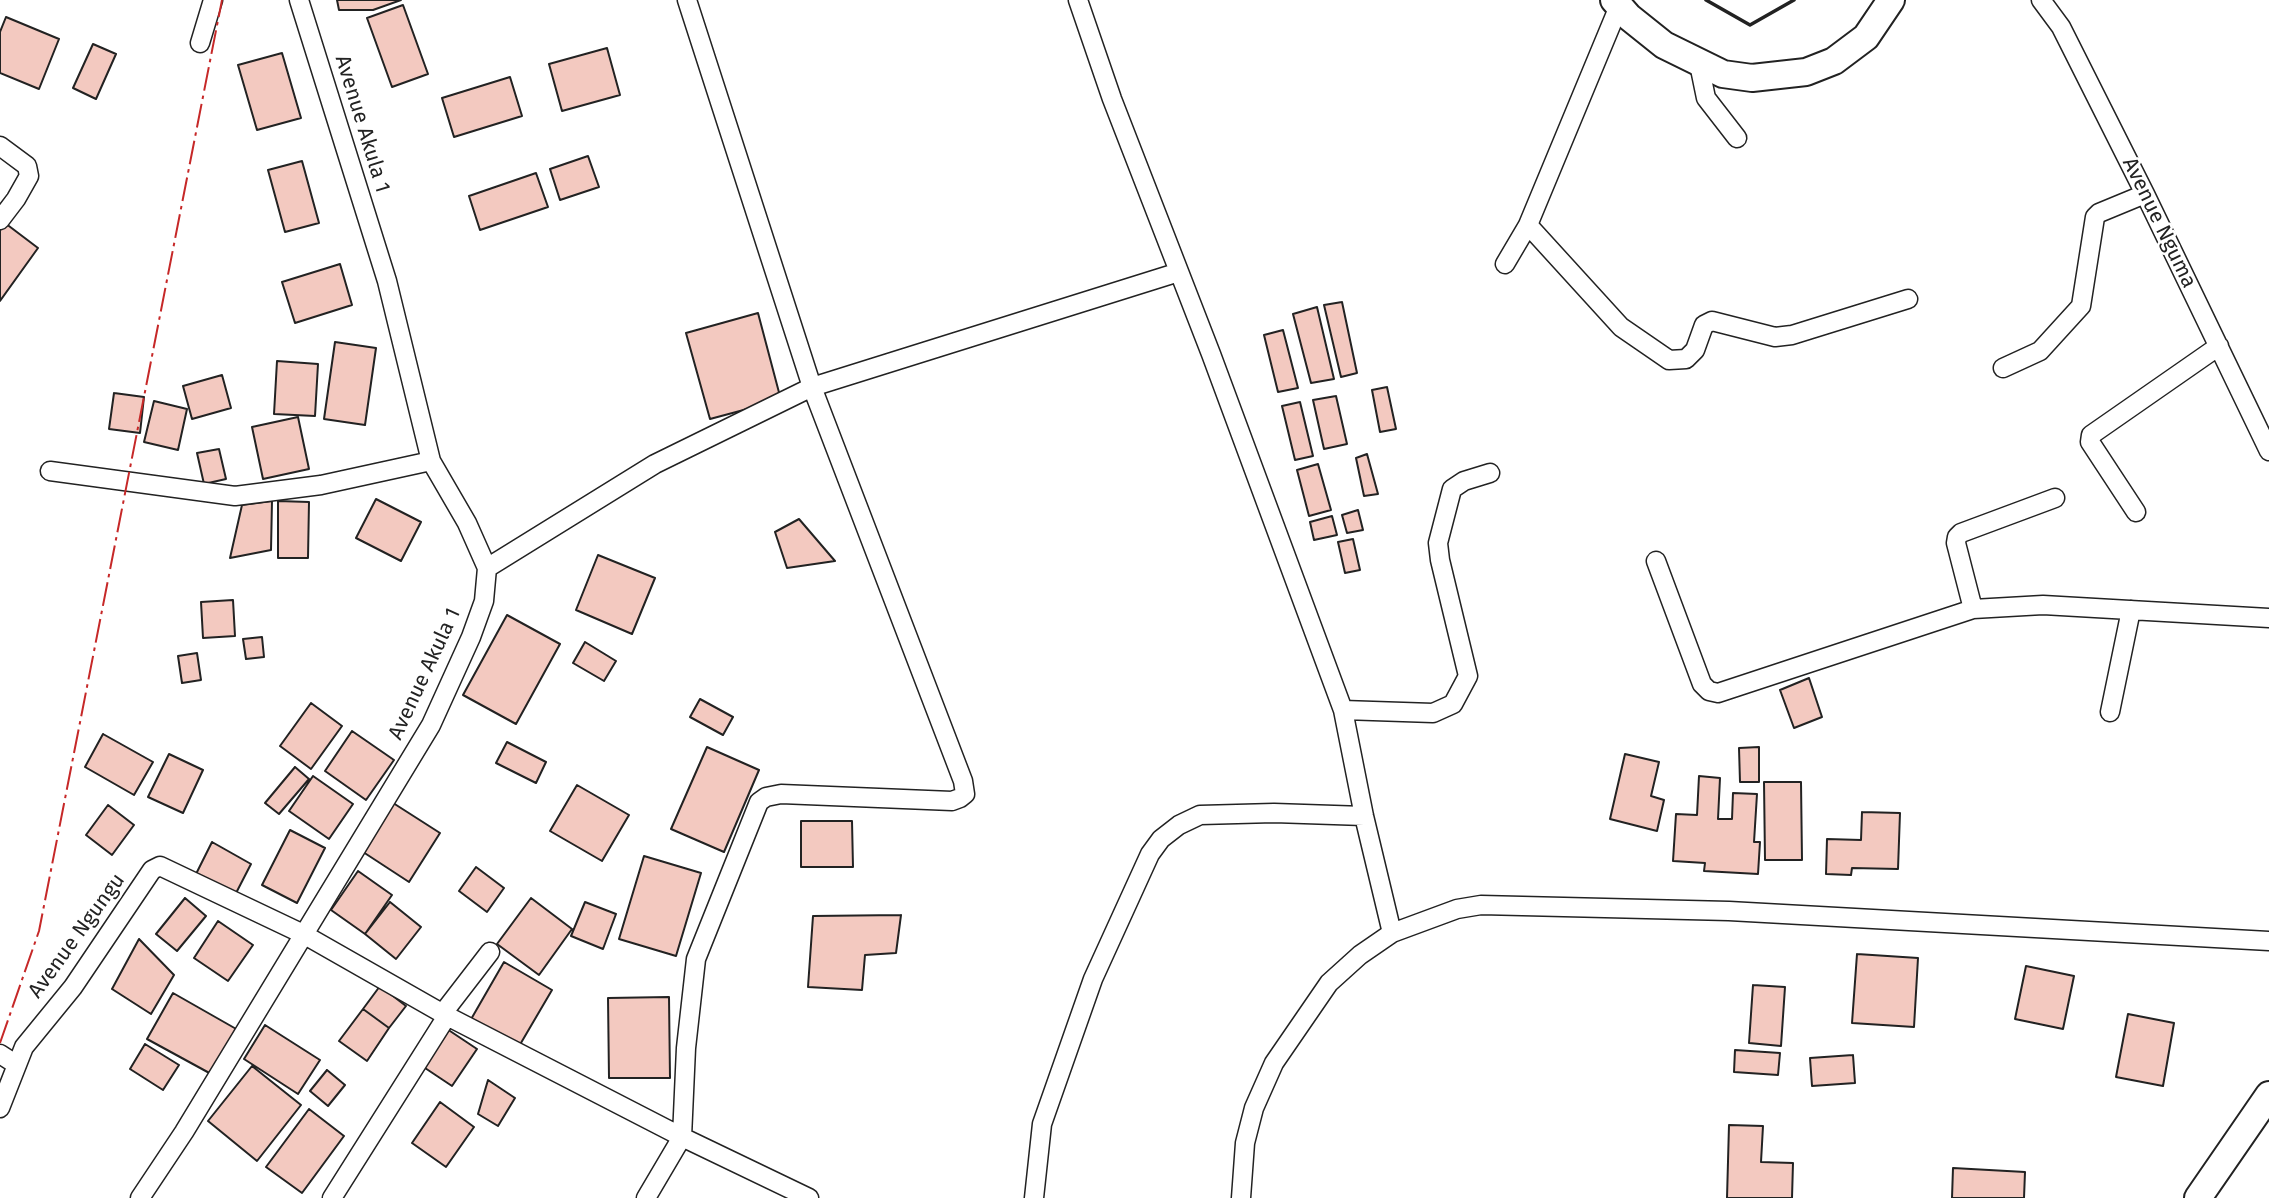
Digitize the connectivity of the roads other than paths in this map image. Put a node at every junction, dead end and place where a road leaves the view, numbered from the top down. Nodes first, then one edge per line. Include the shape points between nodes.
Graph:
1 (213, 0) edge
2 (299, 0) edge
3 (687, 0) edge
4 (1078, 0) edge
5 (1891, 0) edge
6 (2041, 0) edge
7 (1616, 3) edge
8 (200, 43) dead end
9 (1699, 64) junction
10 (1737, 138) dead end
11 (0, 146) edge
12 (2146, 194) junction
13 (0, 220) edge
14 (1528, 225) junction
15 (1505, 264) dead end
16 (1179, 272) junction
17 (1908, 299) dead end
18 (2219, 346) junction
19 (2003, 368) dead end
20 (812, 387) junction
21 (2269, 452) edge
22 (431, 461) junction
23 (50, 471) dead end
24 (1490, 473) dead end
25 (2055, 498) dead end
26 (2136, 512) dead end
27 (1656, 561) dead end
28 (487, 568) junction
29 (1973, 610) junction
30 (2131, 610) junction
31 (2269, 618) edge
32 (1343, 710) junction
33 (2110, 712) dead end
34 (1364, 816) junction
35 (1392, 933) junction
36 (303, 934) junction
37 (2269, 941) edge
38 (490, 952) dead end
39 (445, 1015) junction
40 (0, 1054) edge
41 (17, 1065) junction
42 (2269, 1095) edge
43 (0, 1108) edge
44 (682, 1136) junction
45 (1246, 1194) edge
46 (141, 1198) edge
47 (332, 1198) edge
48 (646, 1198) edge
49 (809, 1198) edge
50 (1034, 1198) edge
51 (2198, 1198) edge

1 - 8 street
2 - 22 street, Avenue Akula 1 via 387,281
3 - 20 street
4 - 16 street
5 - 9 main road via 1866,37 1834,61 1806,72 1752,78 1723,74
6 - 12 street, Avenue Nguma via 2061,27
7 - 9 main road via 1664,45
7 - 14 street
9 - 10 street via 1706,98
11 - 13 street via 27,166 29,176
12 - 18 street, Avenue Nguma
12 - 19 street via 2095,217 2081,306 2040,351
14 - 15 street
14 - 17 street via 1621,327 1669,360 1686,359 1695,350 1704,325 1712,321 1775,337 1793,335
16 - 20 street
16 - 32 street
18 - 21 street, Avenue Nguma
18 - 26 street via 2090,438
20 - 28 street via 654,464
20 - 44 street via 965,794 952,801 781,794 759,802 696,959
22 - 23 street via 321,485 234,496
22 - 28 street, Avenue Akula 1
24 - 32 street via 1452,489 1438,543 1468,676 1453,704 1433,713
25 - 29 street via 1957,537
27 - 29 street via 1702,684 1718,693
28 - 36 street, Avenue Akula 1 via 484,601 431,725
29 - 30 street via 2030,605
30 - 31 street
30 - 33 street
32 - 34 street
34 - 35 street
34 - 50 street via 1200,816 1161,839 1088,991 1042,1124
35 - 37 street via 1481,905 1729,911
35 - 45 street via 1329,983 1274,1063 1248,1131
36 - 39 street
36 - 41 street, Avenue Ngungu via 166,867 156,867 73,987 24,1046
36 - 46 street, Avenue Akula 1
38 - 39 street
39 - 44 street
39 - 47 street
40 - 41 street
41 - 43 street, Avenue Ngungu
42 - 51 main road
44 - 48 street
44 - 49 street

